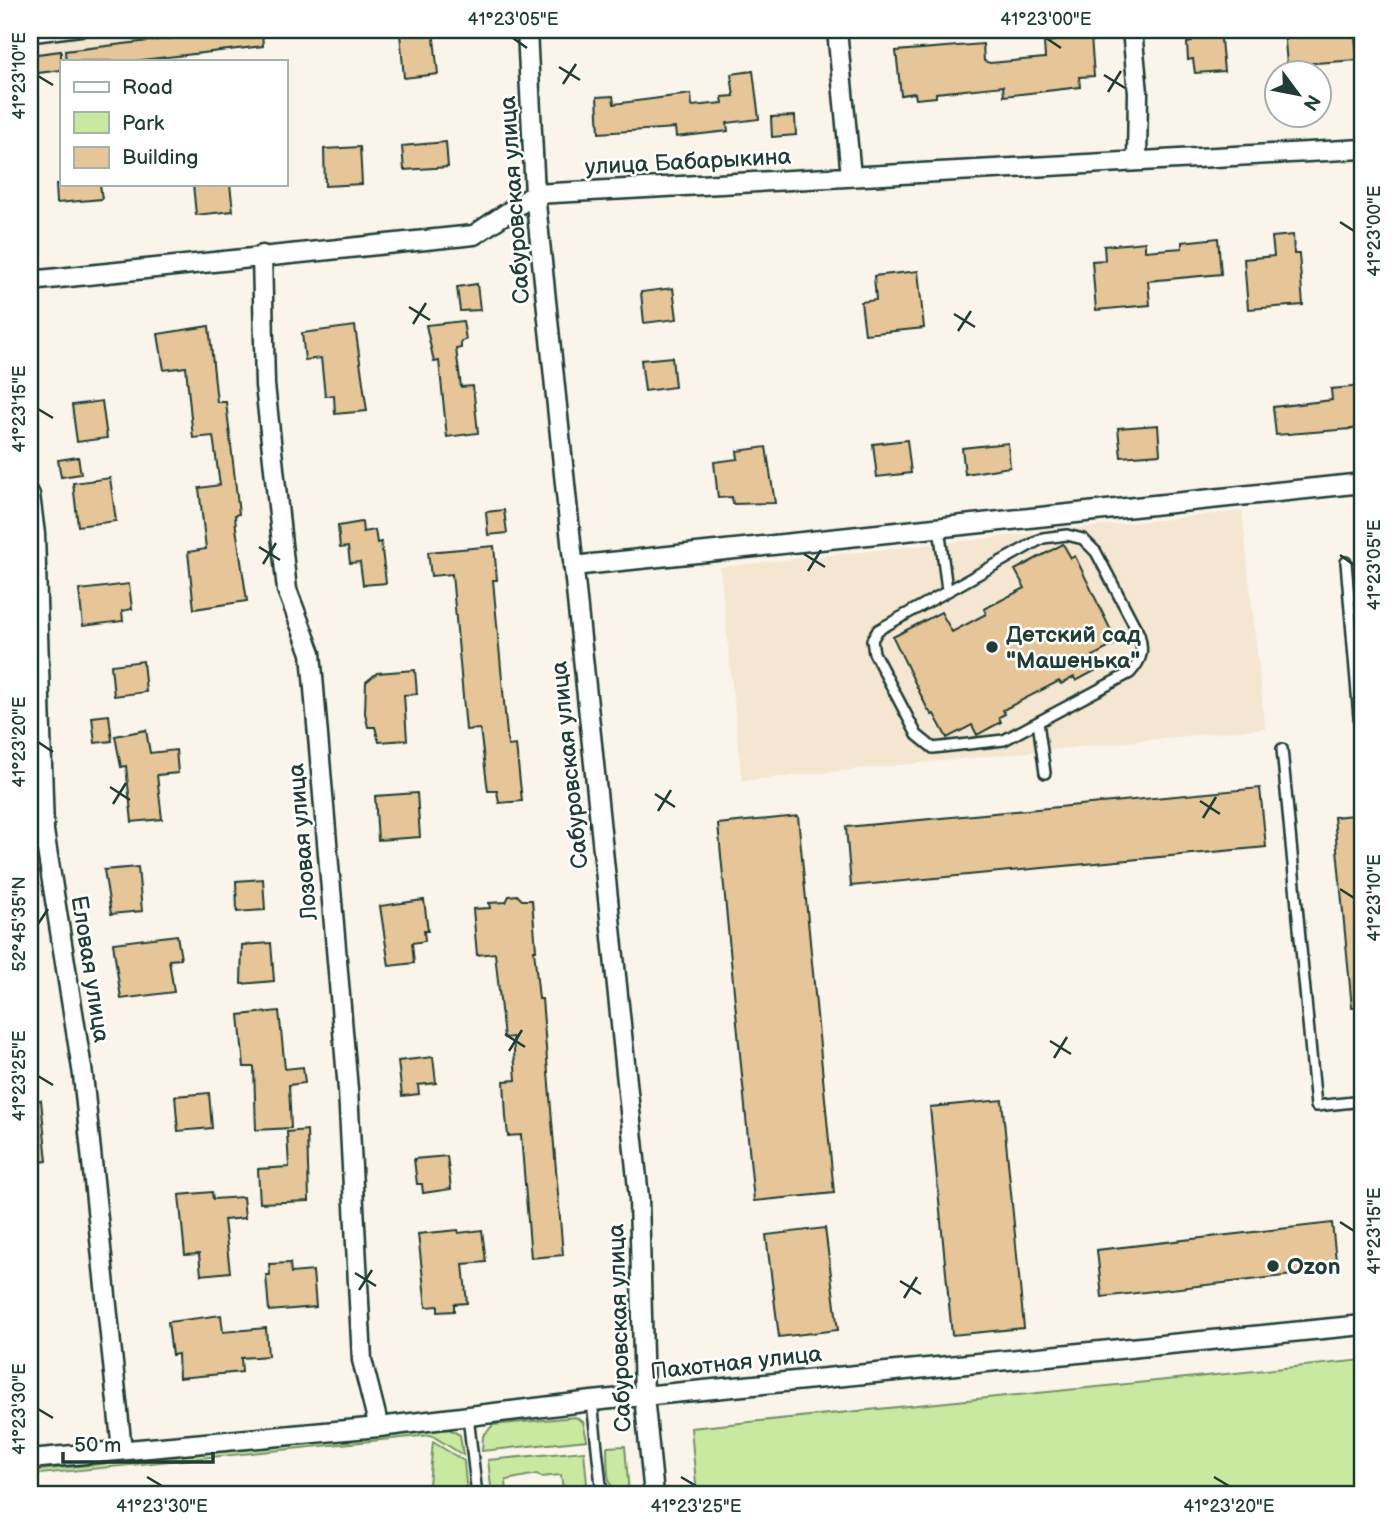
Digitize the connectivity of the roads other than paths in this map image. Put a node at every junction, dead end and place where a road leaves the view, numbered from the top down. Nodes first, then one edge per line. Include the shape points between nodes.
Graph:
1 (84, 30) edge
2 (527, 30) edge
3 (837, 30) edge
4 (1132, 30) edge
5 (41, 32) edge
6 (30, 37) edge
7 (1363, 149) edge
8 (1137, 161) junction
9 (851, 176) junction
10 (535, 194) junction
11 (262, 255) junction
12 (30, 281) edge
13 (1363, 483) edge
14 (30, 495) edge
15 (939, 527) junction
16 (1346, 562) dead end
17 (573, 566) junction
18 (947, 590) junction
19 (1038, 722) junction
20 (1361, 741) dead end
21 (1282, 749) dead end
22 (1045, 773) dead end
23 (1363, 1101) edge
24 (1363, 1325) edge
25 (644, 1396) junction
26 (592, 1401) junction
27 (468, 1416) junction
28 (379, 1427) junction
29 (122, 1450) junction
30 (30, 1460) edge
31 (477, 1495) edge
32 (602, 1495) edge
33 (654, 1495) edge

1 - 5 lane
2 - 10 street, Сабуровская улица
3 - 9 street
4 - 8 street via 1138,93
5 - 6 lane
7 - 8 street, улица Бабарыкина
8 - 9 street, улица Бабарыкина
9 - 10 street, улица Бабарыкина
10 - 11 street via 474,235
10 - 17 street, Сабуровская улица
11 - 12 street
11 - 28 street, Лозовая улица via 265,385 287,590 310,653 348,1090 362,1360
13 - 15 street
14 - 29 street, Еловая улица via 44,831 83,1074
15 - 17 street
15 - 18 lane
16 - 20 lane
17 - 25 street, Сабуровская улица via 639,1198
18 - 19 lane via 890,620 872,640 874,653 917,735 933,748 1004,740
18 - 19 lane via 1043,538 1067,535 1083,539 1096,552 1139,634 1143,647 1140,661 1130,673
19 - 22 lane
21 - 23 lane via 1316,1106
24 - 25 street, Пахотная улица
25 - 26 street, Пахотная улица
25 - 33 street, Сабуровская улица
26 - 27 street, Пахотная улица
26 - 32 lane
27 - 28 street, Пахотная улица
27 - 31 lane
28 - 29 street, Пахотная улица
29 - 30 street, Пахотная улица

